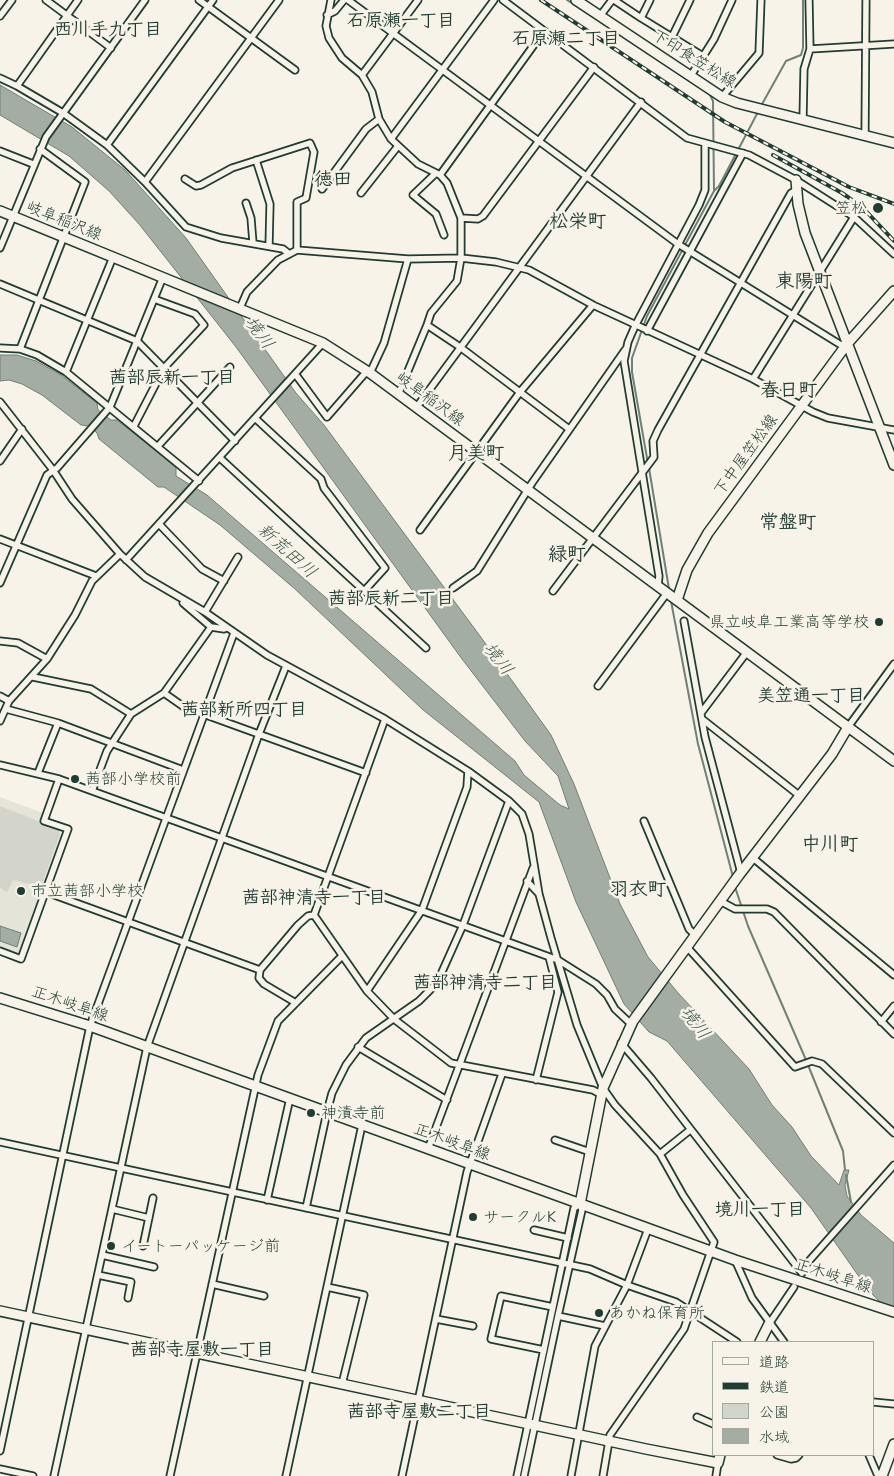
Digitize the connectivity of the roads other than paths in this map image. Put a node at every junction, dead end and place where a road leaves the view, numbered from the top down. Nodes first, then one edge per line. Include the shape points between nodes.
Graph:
1 (12, 0) edge
2 (46, 0) edge
3 (78, 0) edge
4 (145, 0) edge
5 (199, 0) edge
6 (213, 0) edge
7 (279, 0) edge
8 (330, 0) edge
9 (344, 0) edge
10 (348, 0) edge
11 (418, 0) edge
12 (494, 0) edge
13 (503, 0) edge
14 (576, 0) edge
15 (613, 0) edge
16 (650, 0) edge
17 (690, 0) edge
18 (732, 0) edge
19 (762, 0) edge
20 (809, 0) edge
21 (866, 0) edge
22 (208, 7) junction
23 (327, 15) junction
24 (0, 16) edge
25 (67, 16) junction
26 (600, 16) junction
27 (641, 18) junction
28 (544, 31) junction
29 (394, 34) junction
30 (672, 37) junction
31 (251, 38) junction
32 (894, 44) edge
33 (866, 46) junction
34 (111, 48) junction
35 (810, 49) junction
36 (703, 56) junction
37 (594, 66) junction
38 (295, 70) dead end
39 (442, 70) junction
40 (362, 76) junction
41 (690, 77) junction
42 (0, 78) edge
43 (17, 86) junction
44 (722, 97) junction
45 (641, 102) junction
46 (490, 107) junction
47 (62, 113) junction
48 (379, 119) junction
49 (803, 120) junction
50 (865, 136) junction
51 (391, 139) junction
52 (538, 141) junction
53 (705, 143) junction
54 (894, 143) edge
55 (107, 145) junction
56 (398, 146) junction
57 (41, 148) junction
58 (0, 151) edge
59 (743, 153) junction
60 (256, 160) junction
61 (33, 164) junction
62 (438, 174) junction
63 (587, 177) junction
64 (185, 179) dead end
65 (796, 180) junction
66 (145, 182) junction
67 (322, 190) dead end
68 (796, 190) junction
69 (362, 193) dead end
70 (246, 203) dead end
71 (0, 211) edge
72 (13, 217) junction
73 (854, 217) junction
74 (461, 218) junction
75 (444, 235) dead end
76 (63, 237) junction
77 (253, 243) junction
78 (679, 244) junction
79 (269, 246) junction
80 (0, 248) edge
81 (297, 250) junction
82 (689, 250) junction
83 (288, 253) junction
84 (894, 254) edge
85 (113, 257) junction
86 (460, 258) junction
87 (408, 259) junction
88 (520, 267) junction
89 (820, 272) junction
90 (163, 277) junction
91 (741, 282) junction
92 (0, 284) edge
93 (894, 291) edge
94 (154, 299) junction
95 (37, 300) junction
96 (593, 305) junction
97 (239, 308) junction
98 (792, 315) junction
99 (88, 320) junction
100 (427, 325) junction
101 (641, 329) junction
102 (137, 341) junction
103 (323, 343) junction
104 (847, 344) junction
105 (460, 347) junction
106 (0, 348) edge
107 (20, 350) junction
108 (626, 350) junction
109 (699, 355) junction
110 (230, 367) dead end
111 (164, 368) junction
112 (66, 372) junction
113 (368, 372) junction
114 (295, 376) junction
115 (753, 379) junction
116 (520, 392) junction
117 (398, 395) junction
118 (0, 402) edge
119 (197, 402) junction
120 (802, 405) junction
121 (110, 407) junction
122 (416, 408) junction
123 (256, 419) junction
124 (134, 426) junction
125 (22, 429) junction
126 (569, 429) junction
127 (881, 430) junction
128 (894, 430) edge
129 (236, 441) junction
130 (158, 446) junction
131 (3, 451) edge
132 (477, 452) junction
133 (220, 458) junction
134 (0, 461) edge
135 (894, 464) edge
136 (53, 470) junction
137 (642, 470) junction
138 (197, 482) junction
139 (528, 491) junction
140 (159, 524) junction
141 (420, 530) dead end
142 (593, 538) junction
143 (0, 539) edge
144 (15, 545) junction
145 (120, 554) junction
146 (238, 557) dead end
147 (126, 560) junction
148 (96, 576) junction
149 (224, 581) junction
150 (0, 583) edge
151 (658, 586) junction
152 (453, 588) dead end
153 (364, 590) junction
154 (553, 591) dead end
155 (671, 596) junction
156 (180, 598) junction
157 (205, 612) junction
158 (684, 621) dead end
159 (211, 627) junction
160 (226, 628) junction
161 (234, 633) junction
162 (0, 641) edge
163 (426, 648) dead end
164 (747, 652) junction
165 (46, 659) junction
166 (894, 664) edge
167 (286, 666) junction
168 (33, 677) junction
169 (598, 686) dead end
170 (164, 692) junction
171 (0, 696) edge
172 (9, 701) junction
173 (6, 709) junction
174 (131, 714) junction
175 (203, 714) junction
176 (701, 716) junction
177 (385, 719) junction
178 (0, 721) edge
179 (58, 723) junction
180 (848, 727) junction
181 (259, 734) junction
182 (110, 745) junction
183 (894, 761) edge
184 (0, 765) edge
185 (183, 770) junction
186 (468, 771) junction
187 (38, 773) junction
188 (366, 773) junction
189 (59, 779) junction
190 (92, 791) junction
191 (800, 796) junction
192 (509, 801) junction
193 (166, 819) junction
194 (644, 821) dead end
195 (222, 839) junction
196 (753, 858) junction
197 (533, 868) junction
198 (740, 874) junction
199 (329, 878) junction
200 (527, 881) junction
201 (46, 892) junction
202 (539, 894) junction
203 (720, 901) junction
204 (422, 910) junction
205 (314, 916) junction
206 (129, 922) junction
207 (463, 925) junction
208 (695, 935) junction
209 (504, 941) junction
210 (184, 943) junction
211 (686, 947) junction
212 (0, 951) edge
213 (341, 957) junction
214 (550, 957) junction
215 (558, 960) junction
216 (260, 970) junction
217 (894, 976) edge
218 (367, 991) junction
219 (0, 998) edge
220 (296, 1003) junction
221 (894, 1006) edge
222 (394, 1019) junction
223 (881, 1022) junction
224 (632, 1023) junction
225 (90, 1026) junction
226 (894, 1034) edge
227 (621, 1043) junction
228 (147, 1047) junction
229 (358, 1047) junction
230 (459, 1066) junction
231 (502, 1074) junction
232 (536, 1080) junction
233 (254, 1086) junction
234 (603, 1091) junction
235 (290, 1098) junction
236 (447, 1100) junction
237 (327, 1112) junction
238 (362, 1125) junction
239 (690, 1130) junction
240 (894, 1133) edge
241 (555, 1140) dead end
242 (0, 1142) edge
243 (428, 1149) junction
244 (590, 1152) junction
245 (660, 1154) junction
246 (62, 1155) junction
247 (469, 1164) junction
248 (894, 1165) edge
249 (121, 1169) junction
250 (231, 1192) junction
251 (153, 1198) dead end
252 (267, 1200) junction
253 (580, 1204) junction
254 (306, 1208) junction
255 (112, 1210) junction
256 (342, 1216) junction
257 (149, 1218) junction
258 (648, 1229) junction
259 (534, 1230) dead end
260 (568, 1238) junction
261 (452, 1240) junction
262 (143, 1246) dead end
263 (712, 1251) junction
264 (102, 1255) junction
265 (735, 1260) junction
266 (563, 1263) junction
267 (570, 1264) junction
268 (154, 1267) dead end
269 (98, 1275) junction
270 (212, 1284) junction
271 (627, 1286) junction
272 (327, 1287) junction
273 (794, 1287) dead end
274 (264, 1296) dead end
275 (128, 1298) dead end
276 (553, 1307) junction
277 (0, 1311) edge
278 (690, 1311) junction
279 (894, 1312) edge
280 (558, 1316) junction
281 (28, 1317) junction
282 (436, 1319) junction
283 (769, 1324) junction
284 (472, 1326) dead end
285 (605, 1326) junction
286 (86, 1329) junction
287 (735, 1341) edge
288 (760, 1341) edge
289 (783, 1341) edge
290 (544, 1350) junction
291 (197, 1353) junction
292 (308, 1376) junction
293 (342, 1384) junction
294 (418, 1400) junction
295 (874, 1402) edge
296 (894, 1404) edge
297 (696, 1417) dead end
298 (531, 1424) junction
299 (712, 1424) edge
300 (580, 1435) junction
301 (609, 1441) junction
302 (894, 1444) edge
303 (0, 1451) edge
304 (780, 1456) edge
305 (798, 1456) edge
306 (870, 1456) edge
307 (719, 1459) edge
308 (0, 1469) edge
309 (32, 1476) edge
310 (54, 1476) edge
311 (170, 1476) edge
312 (286, 1476) edge
313 (402, 1476) edge
314 (517, 1476) edge
315 (524, 1476) edge
316 (571, 1476) edge
317 (604, 1476) edge
318 (716, 1476) edge
319 (880, 1476) edge

1 - 24 street
2 - 25 street
3 - 25 street
4 - 34 street
5 - 22 street
6 - 22 street
7 - 31 street
8 - 23 street
9 - 23 street via 336,11
10 - 29 street
11 - 29 street
12 - 39 street
13 - 28 street
14 - 26 main road, 下印食笠松線
15 - 26 street
15 - 27 street
16 - 27 street
17 - 30 street
18 - 36 street
19 - 44 street via 759,53
20 - 35 street
21 - 33 street
22 - 31 street
22 - 55 street
23 - 40 street via 329,38 342,58
25 - 34 street
25 - 43 street
26 - 41 main road, 下印食笠松線
27 - 30 street
28 - 37 street
28 - 46 street
29 - 39 street
29 - 40 street
30 - 36 street
31 - 38 street
31 - 66 street
32 - 33 street
33 - 35 street
33 - 50 street
34 - 47 street
35 - 49 street via 804,69
36 - 41 street
37 - 45 street
37 - 52 street
39 - 46 street
39 - 51 street
40 - 48 street via 372,92
41 - 44 main road, 下印食笠松線
42 - 43 street
43 - 47 street
44 - 49 main road, 下印食笠松線
45 - 53 street via 687,138
45 - 63 street
46 - 52 street
46 - 62 street
47 - 55 street
47 - 57 street
48 - 51 street
48 - 67 street via 366,129
49 - 50 main road, 下印食笠松線
50 - 54 main road, 下印食笠松線
51 - 56 street
52 - 63 street
52 - 74 street via 483,216 478,219
53 - 59 street
53 - 78 street via 705,190
55 - 66 street
56 - 62 street via 418,164
56 - 69 street
57 - 61 street
57 - 76 street via 85,182
58 - 61 street
59 - 65 street
59 - 82 street
60 - 64 street via 232,168 201,185 196,186
60 - 79 street via 270,204
60 - 81 street via 308,143 314,147 306,198 297,202
61 - 72 street
62 - 74 street via 447,183
62 - 75 street via 413,195 436,214
63 - 78 street
63 - 88 street
65 - 68 main road
65 - 73 street
66 - 77 street via 186,227 221,238
68 - 89 main road via 805,233
68 - 91 street via 791,193
70 - 77 street
71 - 72 main road, 岐阜稲沢線
72 - 76 main road, 岐阜稲沢線
72 - 80 street
73 - 84 street
73 - 89 street
74 - 86 street
76 - 85 main road, 岐阜稲沢線
76 - 95 street
77 - 79 street
78 - 82 street
78 - 101 street
79 - 83 street
81 - 83 street
81 - 87 street
82 - 91 street
82 - 101 street
83 - 97 street via 246,292
85 - 90 main road, 岐阜稲沢線
85 - 99 street
86 - 87 street
86 - 88 street
86 - 100 street via 457,281 431,313
87 - 113 street via 384,343
88 - 96 street
88 - 105 street
89 - 98 street
89 - 104 main road
90 - 94 street
90 - 97 main road, 岐阜稲沢線
91 - 98 street
91 - 109 street
92 - 95 street
93 - 104 main road, 下中屋笠松線
94 - 102 street
94 - 111 street via 195,314 204,325
95 - 99 street
95 - 107 street
96 - 101 street
96 - 116 street
97 - 103 main road, 岐阜稲沢線
98 - 104 street via 841,344
98 - 115 street
99 - 102 street
99 - 112 street
100 - 105 street
100 - 117 street
101 - 108 street
101 - 109 street
102 - 111 street
102 - 121 street
103 - 113 main road, 岐阜稲沢線
103 - 114 street
104 - 120 main road, 下中屋笠松線
104 - 127 main road
105 - 116 street
105 - 122 street
106 - 107 street
107 - 112 street via 37,355
108 - 126 street
108 - 137 street via 624,371
109 - 115 street
109 - 137 street via 653,441 654,457
110 - 119 street
111 - 119 street
111 - 124 street
112 - 121 street
113 - 114 street via 327,417
113 - 117 main road, 岐阜稲沢線
114 - 123 street
115 - 120 street
116 - 126 street
116 - 132 street
117 - 122 main road, 岐阜稲沢線
118 - 125 street
119 - 129 street
119 - 130 street
120 - 127 street via 828,418
120 - 155 main road, 下中屋笠松線 via 708,533
121 - 124 street
121 - 136 street
122 - 132 main road, 岐阜稲沢線
123 - 129 street
123 - 153 street via 321,479 324,488 385,568
124 - 130 street
125 - 131 street
125 - 136 street
126 - 139 street
127 - 128 street
127 - 135 main road
129 - 133 street
130 - 138 street
131 - 134 street
132 - 139 main road, 岐阜稲沢線
132 - 141 street
133 - 138 street
133 - 153 street
136 - 144 street via 47,475
136 - 145 street via 72,499
137 - 142 street
137 - 151 street
138 - 140 street
139 - 142 main road, 岐阜稲沢線
139 - 152 street via 477,571
140 - 147 street
140 - 149 street via 202,569
142 - 151 main road, 岐阜稲沢線
142 - 154 street
143 - 144 street
144 - 148 street
144 - 150 street
145 - 147 street
145 - 148 street
146 - 149 street
147 - 156 street via 149,581
148 - 165 street
149 - 157 street
151 - 155 main road, 岐阜稲沢線
153 - 163 street
155 - 164 main road, 岐阜稲沢線
155 - 169 street
156 - 157 street
156 - 159 street
157 - 160 street
158 - 176 street
159 - 160 street
159 - 170 street
160 - 161 street
161 - 167 street
161 - 175 street
162 - 165 street via 18,643
164 - 176 street
164 - 180 main road, 岐阜稲沢線
165 - 168 street
166 - 180 street
167 - 177 street
167 - 181 street
168 - 172 street
168 - 174 street via 91,689
170 - 174 street
170 - 175 street via 184,707
171 - 172 street
172 - 173 street
173 - 178 street
173 - 179 street
174 - 182 street
175 - 181 street
175 - 185 street
176 - 191 street
176 - 198 street
177 - 186 street
177 - 188 street
179 - 182 street
179 - 187 street
180 - 183 main road, 岐阜稲沢線
180 - 191 main road
181 - 188 street
181 - 195 street
182 - 185 street
182 - 190 street
184 - 187 street
185 - 193 street
186 - 192 street
186 - 204 street via 467,787
187 - 189 street
188 - 199 street
189 - 190 street
189 - 201 street via 44,821 68,829
190 - 193 street
191 - 196 main road
192 - 197 street via 522,814 526,825
192 - 207 street
193 - 195 street
193 - 206 street
194 - 208 street via 689,929
195 - 199 street
195 - 210 street
196 - 198 main road
196 - 217 street
197 - 200 street
197 - 202 street
198 - 203 main road
199 - 204 street
199 - 205 street
200 - 202 street
200 - 209 street
201 - 206 street
201 - 212 street via 21,959
202 - 215 street
203 - 208 main road
203 - 223 street via 735,909 767,908 774,912
204 - 207 street
204 - 218 street
205 - 213 street
205 - 216 street via 308,916 298,925
206 - 210 street
206 - 225 street
207 - 209 street
207 - 222 street via 437,983
208 - 211 main road
209 - 214 street
209 - 230 street
210 - 216 street
210 - 228 street
211 - 224 main road
211 - 240 street via 796,1067 812,1061 822,1064
213 - 218 street
213 - 220 street
214 - 215 street
214 - 232 street via 558,992
215 - 224 street via 596,984 615,1009
215 - 234 street
216 - 220 street via 259,978 264,984
218 - 222 street
219 - 225 main road, 正木岐阜線
220 - 233 street via 278,1022
221 - 223 street
222 - 229 street
222 - 230 street
223 - 226 street
224 - 227 main road
225 - 228 main road, 正木岐阜線
225 - 246 street
227 - 234 main road
227 - 239 street
228 - 233 main road, 正木岐阜線
228 - 249 street
229 - 236 street
229 - 237 street via 336,1086
230 - 231 street
230 - 236 street
231 - 232 street
231 - 247 street
232 - 234 street
233 - 235 main road, 正木岐阜線
233 - 250 street
234 - 244 main road
234 - 245 street
235 - 237 main road, 正木岐阜線
235 - 252 street
236 - 243 street
237 - 238 main road, 正木岐阜線
237 - 254 street
238 - 243 main road, 正木岐阜線
238 - 256 street
239 - 245 street
239 - 248 street via 801,1271
241 - 244 street
242 - 246 street
243 - 247 main road, 正木岐阜線
244 - 253 main road
245 - 263 street via 714,1242
246 - 249 street
246 - 281 street
247 - 253 main road, 正木岐阜線
247 - 261 street
249 - 250 street
249 - 255 street
250 - 252 street
250 - 270 street
251 - 257 street
252 - 254 street
253 - 258 main road, 正木岐阜線
253 - 260 street via 574,1208
253 - 267 street via 582,1210
254 - 256 street
255 - 257 street
255 - 264 street
256 - 261 street
256 - 272 street
257 - 262 street
258 - 263 main road, 正木岐阜線
258 - 271 street
259 - 260 street
260 - 266 street
261 - 266 street
261 - 282 street
263 - 265 main road, 正木岐阜線
263 - 278 street
264 - 268 street
264 - 269 street
265 - 279 main road, 正木岐阜線
265 - 283 street via 736,1268
266 - 267 street
266 - 276 street
267 - 271 street via 590,1269
267 - 280 street
269 - 275 street via 131,1282
269 - 286 street
270 - 274 street
270 - 291 street
271 - 278 street via 676,1302
271 - 285 street
272 - 292 street
272 - 293 street via 364,1295
273 - 283 street
276 - 290 street
276 - 290 street via 500,1296 491,1339
277 - 281 main road
278 - 287 street
278 - 301 street via 670,1352 610,1435
280 - 285 street
280 - 298 street
281 - 286 main road
281 - 303 street
282 - 284 street
282 - 294 street
283 - 288 main road
283 - 289 street
285 - 300 street via 595,1346
286 - 291 main road
286 - 310 street
290 - 298 street
291 - 292 main road
291 - 311 street
292 - 293 main road
292 - 312 street
293 - 294 main road
294 - 298 main road
294 - 313 street
295 - 296 street
297 - 299 street
298 - 300 main road
298 - 314 street
298 - 315 street
300 - 301 main road
300 - 316 street
301 - 307 main road
301 - 317 street
302 - 319 main road
304 - 305 street via 791,1459
306 - 319 street
307 - 318 street
308 - 309 street

